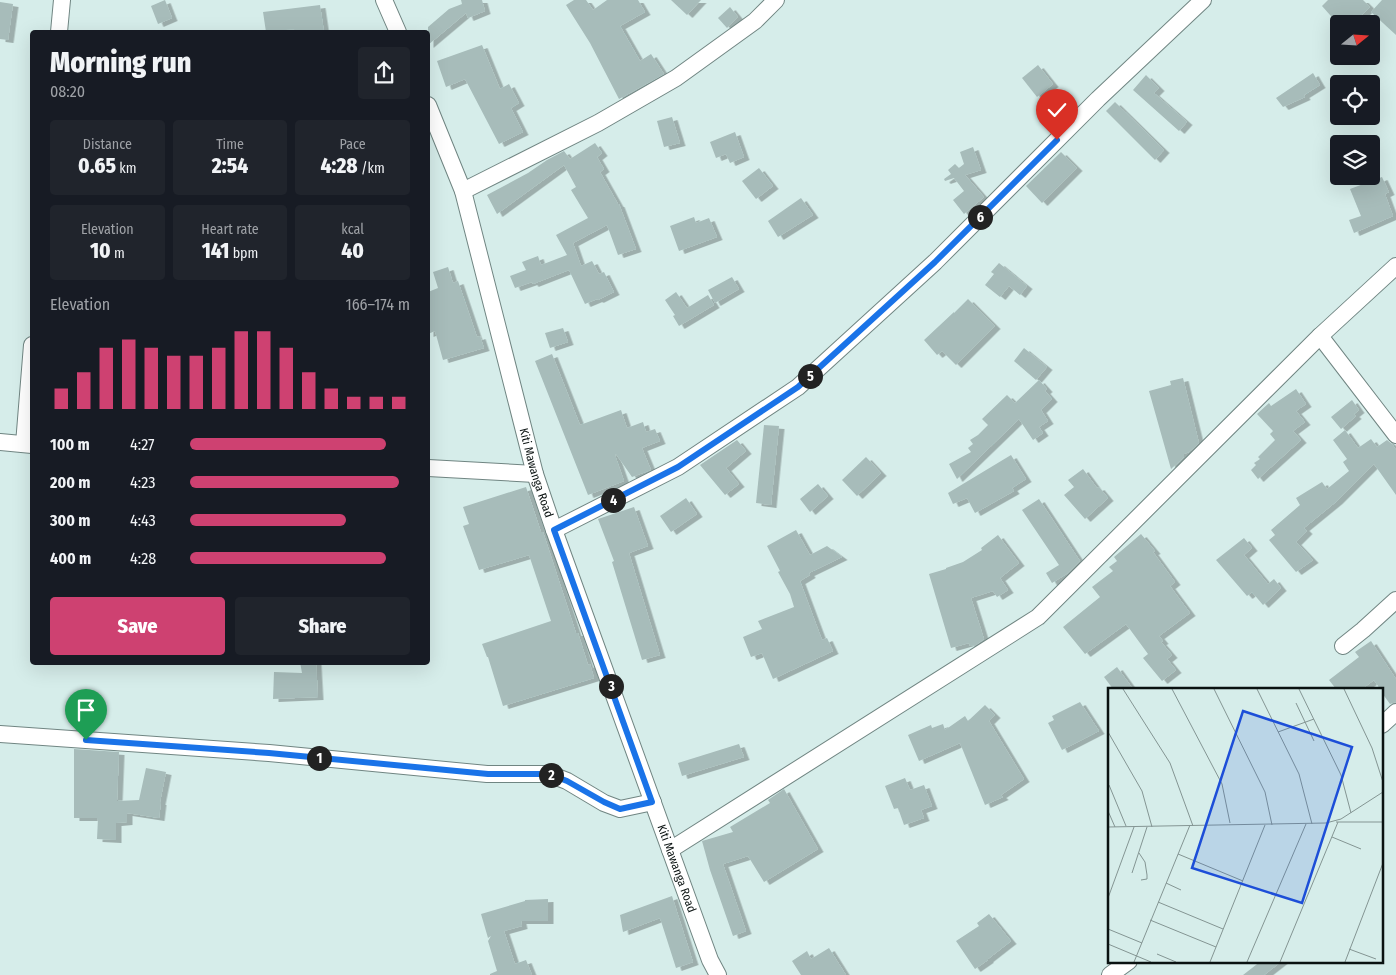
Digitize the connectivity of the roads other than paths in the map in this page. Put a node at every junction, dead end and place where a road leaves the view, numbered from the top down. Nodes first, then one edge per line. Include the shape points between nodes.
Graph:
1 (62, 0) edge
2 (384, 0) edge
3 (776, 0) edge
4 (1204, 0) edge
5 (59, 30) edge
6 (397, 30) edge
7 (430, 110) edge
8 (463, 191) junction
9 (1396, 266) edge
10 (1320, 336) junction
11 (30, 394) edge
12 (1396, 435) edge
13 (0, 442) edge
14 (28, 444) edge
15 (430, 468) edge
16 (535, 474) junction
17 (554, 530) junction
18 (1396, 600) edge
19 (1343, 646) dead end
20 (1396, 712) edge
21 (1384, 723) edge
22 (0, 734) edge
23 (652, 802) junction
24 (670, 850) junction
25 (1128, 962) edge
26 (718, 975) edge
27 (1110, 975) edge

1 - 5 street
2 - 6 street
3 - 8 street via 755,21 676,78 598,123
4 - 17 street via 1098,99 935,262 798,387 678,467
7 - 8 street, Kiti Mawanga Road
8 - 16 street, Kiti Mawanga Road
9 - 10 street
10 - 12 street
10 - 24 street via 1038,617
11 - 14 street
13 - 14 street
15 - 16 street
16 - 17 street, Kiti Mawanga Road
17 - 23 street, Kiti Mawanga Road
18 - 19 street
20 - 21 street
22 - 23 street via 269,753 488,774 549,774 620,809
23 - 24 street, Kiti Mawanga Road
24 - 26 street, Kiti Mawanga Road
25 - 27 street

